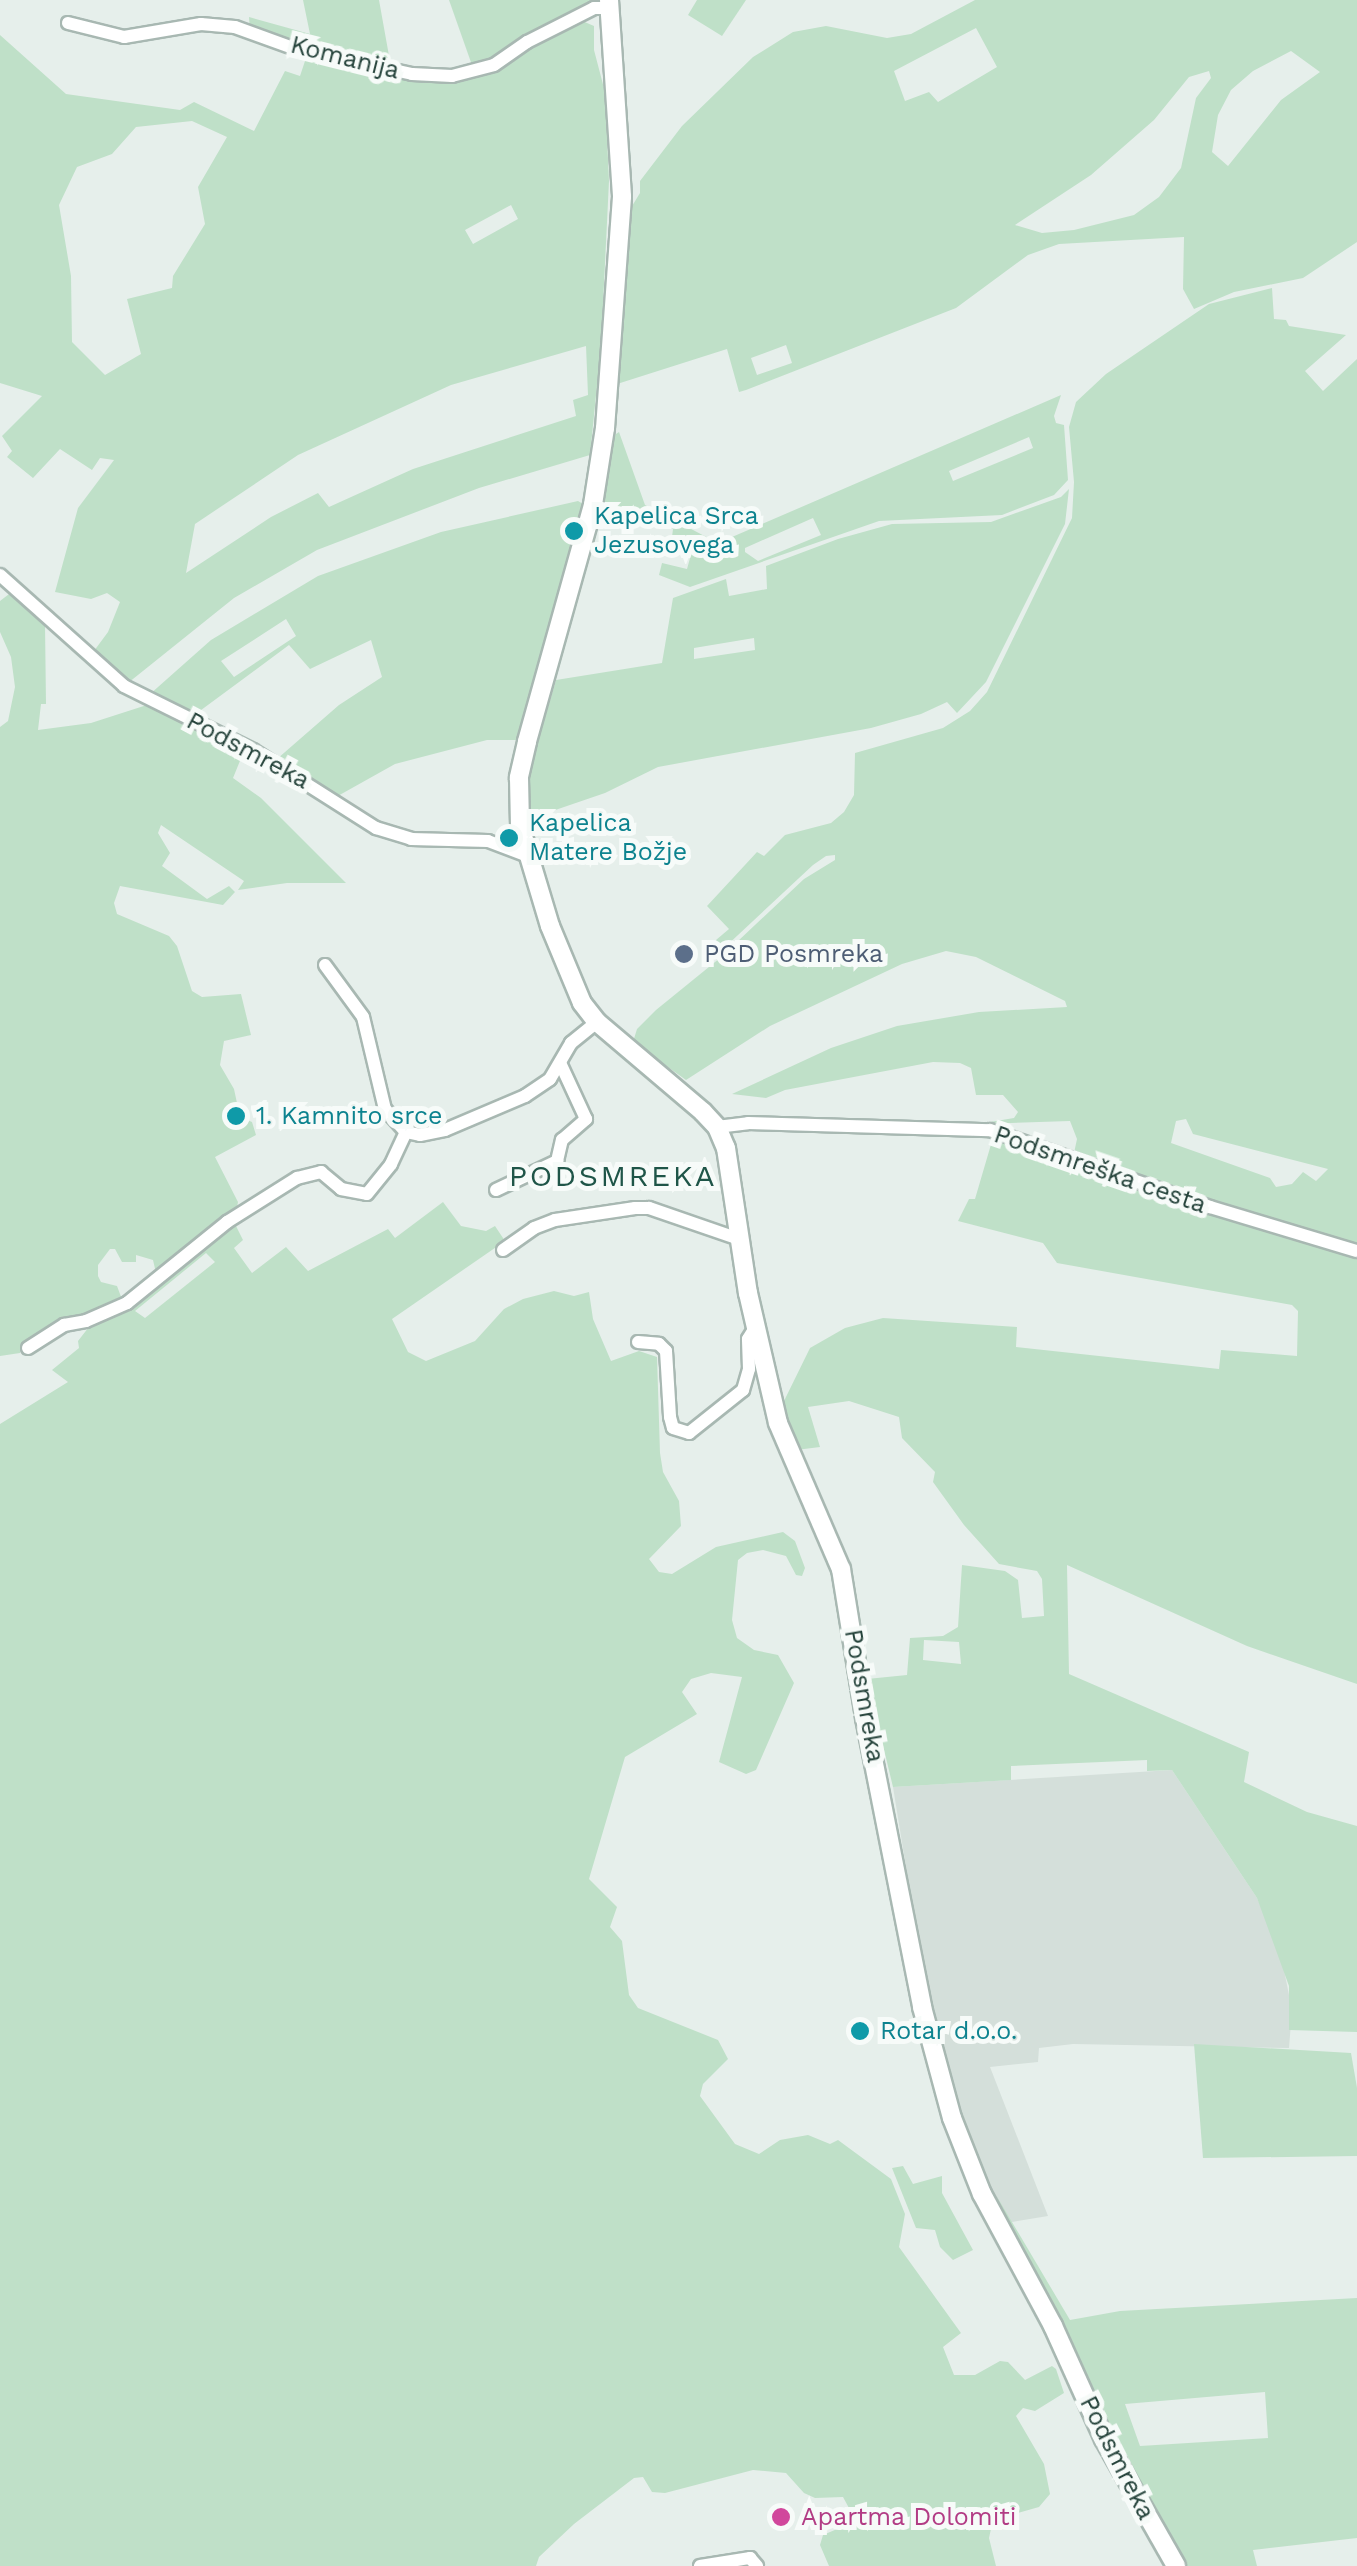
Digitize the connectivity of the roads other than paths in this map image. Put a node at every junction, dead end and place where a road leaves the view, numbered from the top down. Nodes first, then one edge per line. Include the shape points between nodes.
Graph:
1 (610, 4) edge
2 (68, 23) dead end
3 (0, 574) edge
4 (528, 856) junction
5 (324, 966) dead end
6 (597, 1022) junction
7 (561, 1064) junction
8 (717, 1126) junction
9 (406, 1132) junction
10 (496, 1190) dead end
11 (740, 1239) junction
12 (503, 1250) dead end
13 (1357, 1250) edge
14 (755, 1328) junction
15 (638, 1342) dead end
16 (28, 1348) dead end
17 (700, 2566) edge
18 (756, 2566) edge
19 (1176, 2566) edge

1 - 2 street, Komanija via 494,65 452,76 412,74 294,48 236,27 201,24 124,36
1 - 4 street, Komanija via 622,196 605,428 593,506 519,778
3 - 4 street, Podsmreka via 124,686 253,750 376,828 412,839 488,841
4 - 6 street via 563,962
5 - 9 street via 363,1017 384,1109
6 - 7 street via 571,1044
6 - 8 street
7 - 9 street via 550,1079 493,1112 446,1130
7 - 10 street via 586,1120 562,1140 557,1161
8 - 11 street, Podsmreka
8 - 13 street, Podsmreška cesta via 990,1130
9 - 16 street via 392,1164 367,1194 342,1189 322,1172 297,1178 227,1222 127,1303 64,1325
11 - 12 street via 635,1208 555,1220
11 - 14 street, Podsmreka
14 - 15 street via 743,1390 689,1433 673,1428 666,1351
14 - 19 street, Podsmreka via 778,1423 842,1569 922,2007 952,2118 982,2194 1104,2439
17 - 18 street via 750,2558

